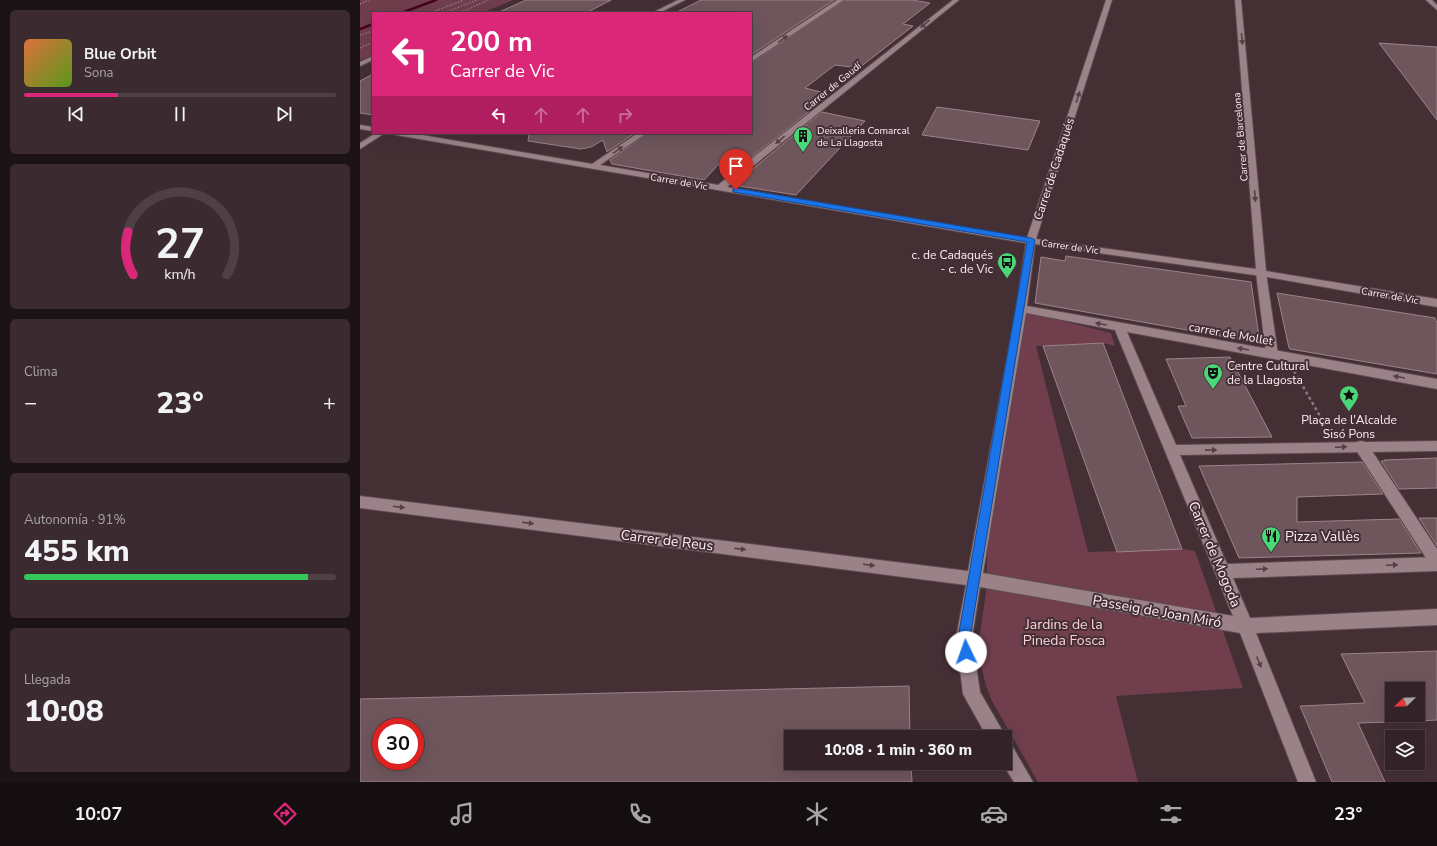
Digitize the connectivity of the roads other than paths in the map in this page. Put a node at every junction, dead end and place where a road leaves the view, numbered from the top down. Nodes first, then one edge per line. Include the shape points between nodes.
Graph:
1 (682, 0) edge
2 (841, 0) edge
3 (956, 0) edge
4 (1109, 0) edge
5 (1238, 0) edge
6 (1429, 0) edge
7 (1437, 8) edge
8 (657, 12) edge
9 (372, 58) edge
10 (752, 59) edge
11 (360, 64) edge
12 (360, 127) edge
13 (372, 129) edge
14 (380, 134) edge
15 (402, 134) edge
16 (642, 134) edge
17 (360, 147) edge
18 (594, 166) junction
19 (720, 188) junction
20 (1031, 240) junction
21 (1261, 272) junction
22 (1437, 303) edge
23 (1021, 309) junction
24 (1119, 327) junction
25 (1272, 354) junction
26 (1437, 384) edge
27 (1361, 446) junction
28 (1437, 446) edge
29 (1172, 450) junction
30 (360, 502) edge
31 (1435, 560) edge
32 (1223, 571) junction
33 (974, 579) junction
34 (1437, 617) edge
35 (1245, 626) junction
36 (993, 730) edge
37 (1012, 762) edge
38 (1024, 782) edge
39 (1307, 782) edge

1 - 8 street
10 -> 2 street
3 -> 19 street, Carrer de Gaudí
20 -> 4 street, Carrer de Cadaqués
5 -> 21 street, Carrer de Barcelona
6 - 7 street
9 - 11 street
12 - 13 street
14 - 17 street
15 - 18 street, Carrer de Vic
18 -> 16 street
18 - 19 street, Carrer de Vic
19 - 20 street, Carrer de Vic
20 - 21 street, Carrer de Vic
20 - 23 street, Carrer de Cadaqués
21 - 22 street, Carrer de Vic
21 - 25 street, Carrer de Barcelona
24 -> 23 street, carrer de Mollet
23 - 33 street, Carrer de Cadaqués
25 -> 24 street, carrer de Mollet
24 - 29 street, Carrer de Mogoda
26 -> 25 street, carrer de Mollet
27 - 28 street
29 -> 27 street
27 - 31 street
29 - 32 street, Carrer de Mogoda
30 -> 33 street, Carrer de Reus
32 -> 31 street
32 - 35 street, Carrer de Mogoda
33 - 35 street, Passeig de Joan Miró
33 - 36 street, Carrer de Cadaqués via 964,638 972,694
34 - 35 street, Passeig de Joan Miró
35 -> 39 street, Carrer de Mogoda
37 - 38 street

